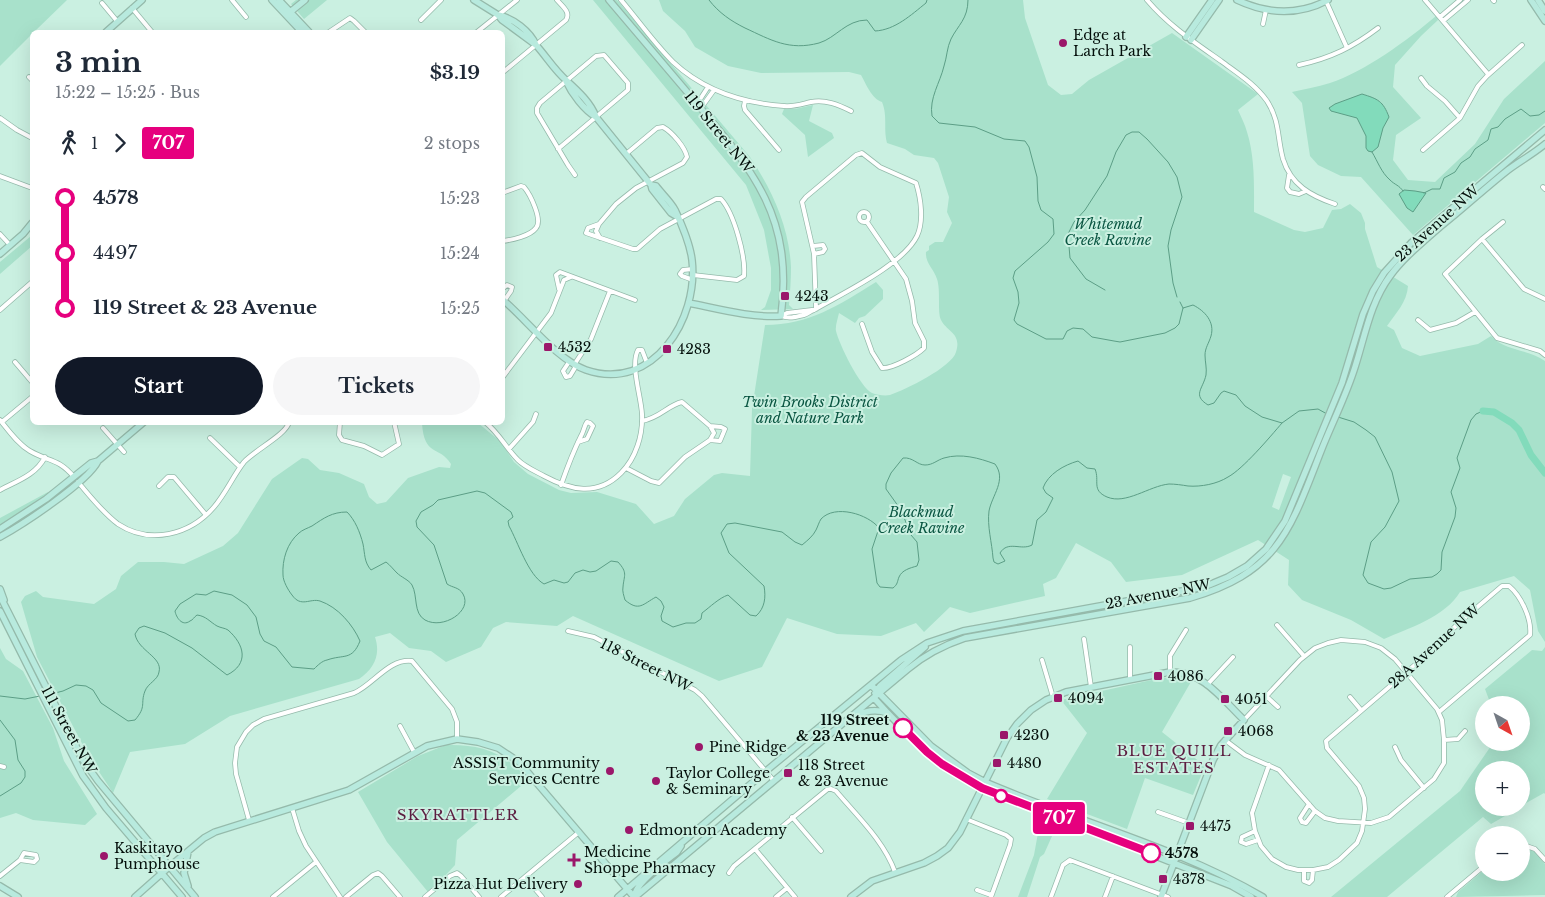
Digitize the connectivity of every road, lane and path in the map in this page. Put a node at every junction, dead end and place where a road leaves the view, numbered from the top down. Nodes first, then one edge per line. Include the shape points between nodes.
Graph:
1 (142, 0) edge
2 (232, 0) edge
3 (272, 0) edge
4 (279, 0) edge
5 (305, 0) edge
6 (441, 0) edge
7 (474, 0) edge
8 (516, 0) edge
9 (557, 0) edge
10 (609, 0) edge
11 (621, 0) edge
12 (1147, 0) edge
13 (1212, 0) edge
14 (1218, 0) edge
15 (1237, 0) edge
16 (1327, 0) edge
17 (1425, 0) edge
18 (1460, 0) edge
19 (1468, 0) edge
20 (1532, 0) edge
21 (1538, 0) edge
22 (102, 3) dead end
23 (132, 8) junction
24 (1266, 10) junction
25 (1545, 11) edge
26 (288, 14) junction
27 (498, 15) junction
28 (246, 17) dead end
29 (1440, 17) junction
30 (421, 20) dead end
31 (117, 21) junction
32 (1443, 21) junction
33 (1545, 21) edge
34 (1263, 24) dead end
35 (1378, 28) dead end
36 (108, 30) edge
37 (150, 30) edge
38 (300, 30) edge
39 (307, 30) edge
40 (332, 30) edge
41 (362, 30) edge
42 (479, 30) edge
43 (1188, 38) junction
44 (536, 45) junction
45 (1522, 45) dead end
46 (1347, 48) junction
47 (1299, 65) dead end
48 (505, 71) edge
49 (1488, 74) junction
50 (1421, 78) dead end
51 (566, 81) junction
52 (708, 87) junction
53 (714, 90) junction
54 (745, 101) junction
55 (699, 106) junction
56 (851, 111) dead end
57 (0, 118) edge
58 (596, 118) junction
59 (1460, 118) junction
60 (1545, 130) edge
61 (30, 137) edge
62 (1545, 144) edge
63 (558, 149) junction
64 (779, 150) dead end
65 (1423, 150) dead end
66 (626, 154) junction
67 (575, 175) dead end
68 (1289, 175) junction
69 (0, 176) edge
70 (650, 183) junction
71 (30, 187) edge
72 (1306, 191) junction
73 (505, 192) edge
74 (1335, 204) dead end
75 (677, 217) junction
76 (867, 222) dead end
77 (1503, 222) dead end
78 (599, 224) junction
79 (30, 228) edge
80 (0, 234) edge
81 (601, 238) junction
82 (1482, 238) junction
83 (505, 240) edge
84 (10, 246) junction
85 (813, 246) junction
86 (0, 254) edge
87 (814, 254) junction
88 (893, 261) junction
89 (693, 275) junction
90 (571, 277) junction
91 (30, 284) edge
92 (505, 287) edge
93 (610, 291) junction
94 (559, 292) junction
95 (505, 298) edge
96 (1545, 299) edge
97 (635, 300) dead end
98 (505, 302) edge
99 (689, 303) junction
100 (814, 309) junction
101 (0, 310) edge
102 (1475, 312) junction
103 (781, 316) junction
104 (1418, 320) dead end
105 (862, 324) dead end
106 (537, 332) junction
107 (1545, 355) edge
108 (16, 362) dead end
109 (647, 363) junction
110 (573, 364) junction
111 (635, 369) junction
112 (505, 374) edge
113 (30, 380) edge
114 (30, 399) edge
115 (536, 414) dead end
116 (1, 421) edge
117 (642, 421) junction
118 (140, 425) edge
119 (288, 425) edge
120 (340, 425) edge
121 (395, 425) edge
122 (489, 425) edge
123 (710, 426) junction
124 (103, 428) dead end
125 (1324, 436) junction
126 (210, 438) dead end
127 (710, 440) junction
128 (578, 442) junction
129 (117, 445) junction
130 (510, 449) junction
131 (124, 452) dead end
132 (45, 457) junction
133 (240, 467) junction
134 (626, 468) junction
135 (76, 479) junction
136 (561, 485) junction
137 (158, 486) dead end
138 (0, 490) edge
139 (206, 515) junction
140 (0, 529) edge
141 (0, 537) edge
142 (0, 589) edge
143 (0, 596) edge
144 (6, 607) junction
145 (0, 611) edge
146 (1277, 625) dead end
147 (1186, 630) dead end
148 (568, 631) dead end
149 (1084, 639) dead end
150 (927, 643) junction
151 (1130, 647) dead end
152 (1304, 656) junction
153 (1233, 657) dead end
154 (1042, 660) dead end
155 (1170, 672) junction
156 (1407, 672) junction
157 (1130, 679) junction
158 (871, 685) junction
159 (1207, 685) junction
160 (1091, 687) junction
161 (876, 694) junction
162 (1266, 696) junction
163 (1053, 697) junction
164 (1350, 697) dead end
165 (1278, 707) dead end
166 (1361, 710) junction
167 (1439, 712) junction
168 (889, 714) junction
169 (1244, 720) junction
170 (60, 725) junction
171 (400, 726) dead end
172 (1465, 731) dead end
173 (829, 735) junction
174 (457, 740) junction
175 (1225, 740) junction
176 (1444, 740) junction
177 (1395, 747) dead end
178 (414, 752) junction
179 (1269, 765) junction
180 (766, 771) junction
181 (774, 781) junction
182 (985, 782) junction
183 (982, 788) junction
184 (1424, 788) junction
185 (1309, 804) junction
186 (292, 808) junction
187 (1315, 811) junction
188 (1158, 812) dead end
189 (792, 817) junction
190 (966, 819) junction
191 (249, 820) junction
192 (1189, 823) junction
193 (1364, 823) junction
194 (1255, 831) junction
195 (579, 832) junction
196 (686, 838) junction
197 (1258, 840) junction
198 (1530, 847) edge
199 (755, 849) junction
200 (821, 851) dead end
201 (188, 852) junction
202 (1177, 856) junction
203 (20, 860) dead end
204 (1545, 860) edge
205 (316, 862) junction
206 (1174, 862) junction
207 (170, 866) junction
208 (1304, 870) junction
209 (1313, 870) junction
210 (729, 872) dead end
211 (895, 872) junction
212 (161, 873) junction
213 (1475, 874) edge
214 (0, 876) edge
215 (1113, 876) junction
216 (525, 877) junction
217 (0, 886) edge
218 (189, 888) junction
219 (787, 888) junction
220 (627, 889) junction
221 (978, 890) dead end
222 (991, 896) edge
223 (1161, 896) edge
224 (1449, 896) edge
225 (18, 897) edge
226 (135, 897) edge
227 (182, 897) edge
228 (195, 897) edge
229 (274, 897) edge
230 (340, 897) edge
231 (346, 897) edge
232 (400, 897) edge
233 (425, 897) edge
234 (479, 897) edge
235 (501, 897) edge
236 (542, 897) edge
237 (618, 897) edge
238 (625, 897) edge
239 (635, 897) edge
240 (776, 897) edge
241 (795, 897) edge
242 (851, 897) edge
243 (1051, 897) edge
244 (1104, 897) edge
245 (1168, 897) edge
246 (1251, 897) edge
247 (1263, 897) edge

1 - 23 main road
2 - 28 street
3 - 26 main road
4 - 26 main road
5 - 26 main road
6 - 30 street
7 - 27 main road
8 - 27 street
9 - 44 street via 568,15
10 - 55 main road, 119 Street NW
11 - 52 street, 119 Street NW via 672,61
12 - 43 street
13 - 43 main road
14 - 43 main road
15 - 24 main road
16 - 24 main road via 1301,10
16 - 46 street
17 - 29 street
18 - 29 street
19 - 32 street
20 - 33 main road
21 - 25 main road
22 - 31 street
23 - 31 main road
23 - 37 street
24 - 34 street
26 - 38 main road
26 - 39 main road
27 - 42 street
27 - 44 main road via 518,25
29 - 32 street
31 - 36 main road
32 - 49 street
35 - 46 street
40 - 41 street via 350,18
43 - 68 street via 1244,78 1267,101 1276,118
44 - 48 street
44 - 51 main road
45 - 49 street
46 - 47 street
49 - 59 street
50 - 59 street
51 - 58 main road via 594,111
51 - 58 street via 596,56 606,56 629,87
51 - 63 street via 536,108
52 - 53 street, 119 Street NW
52 - 55 street
53 - 54 street, 119 Street NW
53 - 55 street
54 - 56 street, 119 Street NW via 786,107 819,101
54 - 64 street via 745,110
55 - 103 main road, 119 Street NW via 749,168 766,197 779,238 782,260
57 - 61 street
58 - 63 street
58 - 66 main road
59 - 65 street
60 - 125 main road, 23 Avenue NW via 1412,242 1384,273 1363,314
62 - 125 main road, 23 Avenue NW via 1424,241 1390,276 1369,318 1342,403
63 - 67 street
66 - 70 main road
66 - 70 street via 657,128 668,130 687,157 683,163
68 - 72 street
68 - 72 street via 1287,188 1290,192 1299,194
69 - 71 street
70 - 75 main road via 656,186
70 - 78 street via 623,198
72 - 74 street
73 - 83 street via 524,187 538,221 537,228 525,235
75 - 81 street via 637,249
75 - 89 main road via 689,246
75 - 89 street via 721,199 737,234 744,272 742,278 730,280
76 - 88 street
77 - 82 street
78 - 81 street via 596,231
78 - 81 street via 588,228 586,233
79 - 84 main road
80 - 84 street
82 - 96 street via 1524,289
82 - 102 street via 1445,274
84 - 86 main road
85 - 87 street
85 - 87 street via 823,245 825,249
85 - 88 street via 803,201 862,153 880,167 917,185 921,211 918,233 908,249
87 - 100 street
88 - 100 street via 854,288
88 - 105 street via 907,284 924,348 883,368 872,352
89 - 99 main road
90 - 93 street
90 - 94 street via 564,280
90 - 94 street via 561,272 556,274
91 - 101 street
92 - 95 street via 509,285 512,289
93 - 97 street
93 - 110 street via 591,339
94 - 106 street via 551,313
98 - 106 main road
99 - 103 main road
99 - 109 main road via 670,342
100 - 103 street
102 - 104 street via 1456,323 1430,330
102 - 107 street via 1497,338
106 - 110 main road
106 - 112 street
108 - 113 street
109 - 111 main road
109 - 111 street via 642,350 638,350
110 - 111 main road via 608,374
111 - 117 street
114 - 116 street
115 - 130 street
116 - 132 street via 23,446
117 - 123 street via 655,418 680,402
117 - 134 street via 638,446
118 - 129 main road
119 - 133 street via 284,432 256,451
120 - 121 street via 342,440 364,446 382,456 399,444
122 - 130 street
123 - 127 street via 714,433
123 - 127 street via 724,429 720,441
124 - 129 street
125 - 150 main road, 23 Avenue NW via 1277,534 1256,559 1228,577 1188,591 963,631
125 - 161 main road, 23 Avenue NW via 1299,507 1282,538 1260,564 1232,583 1190,598 946,644 919,660
126 - 133 street
127 - 134 street via 680,461 659,483
128 - 128 street via 587,439 592,426 590,423 585,424
128 - 136 street
129 - 131 street
129 - 135 main road via 98,461 95,468
130 - 136 street via 528,468
132 - 135 street via 61,464
132 - 138 street via 33,473
133 - 139 street via 220,500
134 - 136 street via 604,485 577,489
135 - 139 street via 111,518 140,533 178,532
135 - 140 main road
135 - 141 main road via 42,510
137 - 139 street via 168,477 174,477
142 - 144 main road
143 - 144 main road, 111 Street NW
144 - 170 main road, 111 Street NW
145 - 170 main road, 111 Street NW
146 - 152 street
147 - 155 street via 1170,656
148 - 180 street, 118 Street NW via 594,637 695,690
149 - 160 street
150 - 158 main road, 23 Avenue NW
150 - 161 main road
151 - 157 street
152 - 156 street via 1328,642 1353,640 1375,645
152 - 162 street
153 - 159 street
154 - 163 street
155 - 157 main road
155 - 159 main road via 1191,674
156 - 166 street, 28A Avenue NW
156 - 167 street
156 - 167 street, 28A Avenue NW via 1502,586 1512,587 1522,601 1530,635
157 - 160 main road
158 - 161 main road
158 - 180 main road, 23 Avenue NW
159 - 169 main road
160 - 163 main road
161 - 168 main road
161 - 173 main road, 23 Avenue NW
161 - 182 main road via 931,746
162 - 165 street
162 - 169 street
163 - 182 main road via 1031,710 1012,730
164 - 166 street
166 - 193 street, 28A Avenue NW via 1325,743 1360,789
167 - 176 street
168 - 173 main road via 877,709 864,712
168 - 183 main road via 927,752
169 - 175 main road
170 - 207 main road, 111 Street NW via 98,781
170 - 212 main road, 111 Street NW via 90,787
171 - 178 street
172 - 176 street via 1458,739
173 - 181 main road, 23 Avenue NW
174 - 178 main road via 433,744
174 - 191 street via 452,709 412,661 391,666 354,693 262,720 246,732 235,754 236,774
174 - 195 main road via 488,744 514,758
175 - 179 street via 1245,755
175 - 192 main road via 1213,760
176 - 184 street via 1443,766 1437,777
177 - 184 street via 1401,760
178 - 186 main road via 354,788
179 - 185 street via 1281,772
179 - 194 street via 1253,809
180 - 181 street, 118 Street NW
180 - 196 main road, 23 Avenue NW
181 - 239 main road, 23 Avenue NW
182 - 183 main road
182 - 202 main road
183 - 190 main road
183 - 206 main road
184 - 193 street via 1389,817
185 - 187 street
185 - 187 street via 1300,818 1302,822 1306,823
186 - 191 main road
186 - 205 street via 302,838
187 - 193 street via 1330,820
188 - 192 street
189 - 199 street
189 - 200 street
189 - 211 street via 831,788 884,848
190 - 211 main road via 952,843 937,856
190 - 222 street via 1011,839
191 - 201 main road via 215,832
192 - 202 main road
193 - 209 street via 1352,849 1332,865
194 - 197 street
194 - 197 street via 1242,837 1241,842 1246,844
195 - 216 street
195 - 220 main road
196 - 220 main road, 23 Avenue NW
196 - 239 main road via 677,852 640,885
197 - 208 street via 1278,863
198 - 204 street
199 - 210 street
199 - 219 street
201 - 207 main road
201 - 218 main road via 184,873
202 - 206 main road
202 - 247 main road
203 - 214 street
205 - 229 street
205 - 230 street
206 - 223 main road
206 - 246 main road
207 - 212 main road
207 - 218 main road, 111 Street NW
208 - 209 street
208 - 209 street via 1304,881 1309,884
211 - 242 main road via 872,881
212 - 226 main road
212 - 227 main road, 111 Street NW
213 - 224 street
215 - 223 street
215 - 243 street via 1068,861 1063,865
215 - 244 street
216 - 235 street
216 - 236 street
217 - 225 main road
218 - 228 main road, 111 Street NW
219 - 240 street
219 - 241 street
220 - 237 main road, 23 Avenue NW
220 - 238 main road
220 - 239 main road
221 - 222 street
223 - 245 street
231 - 232 street via 378,873
233 - 234 street via 457,873

